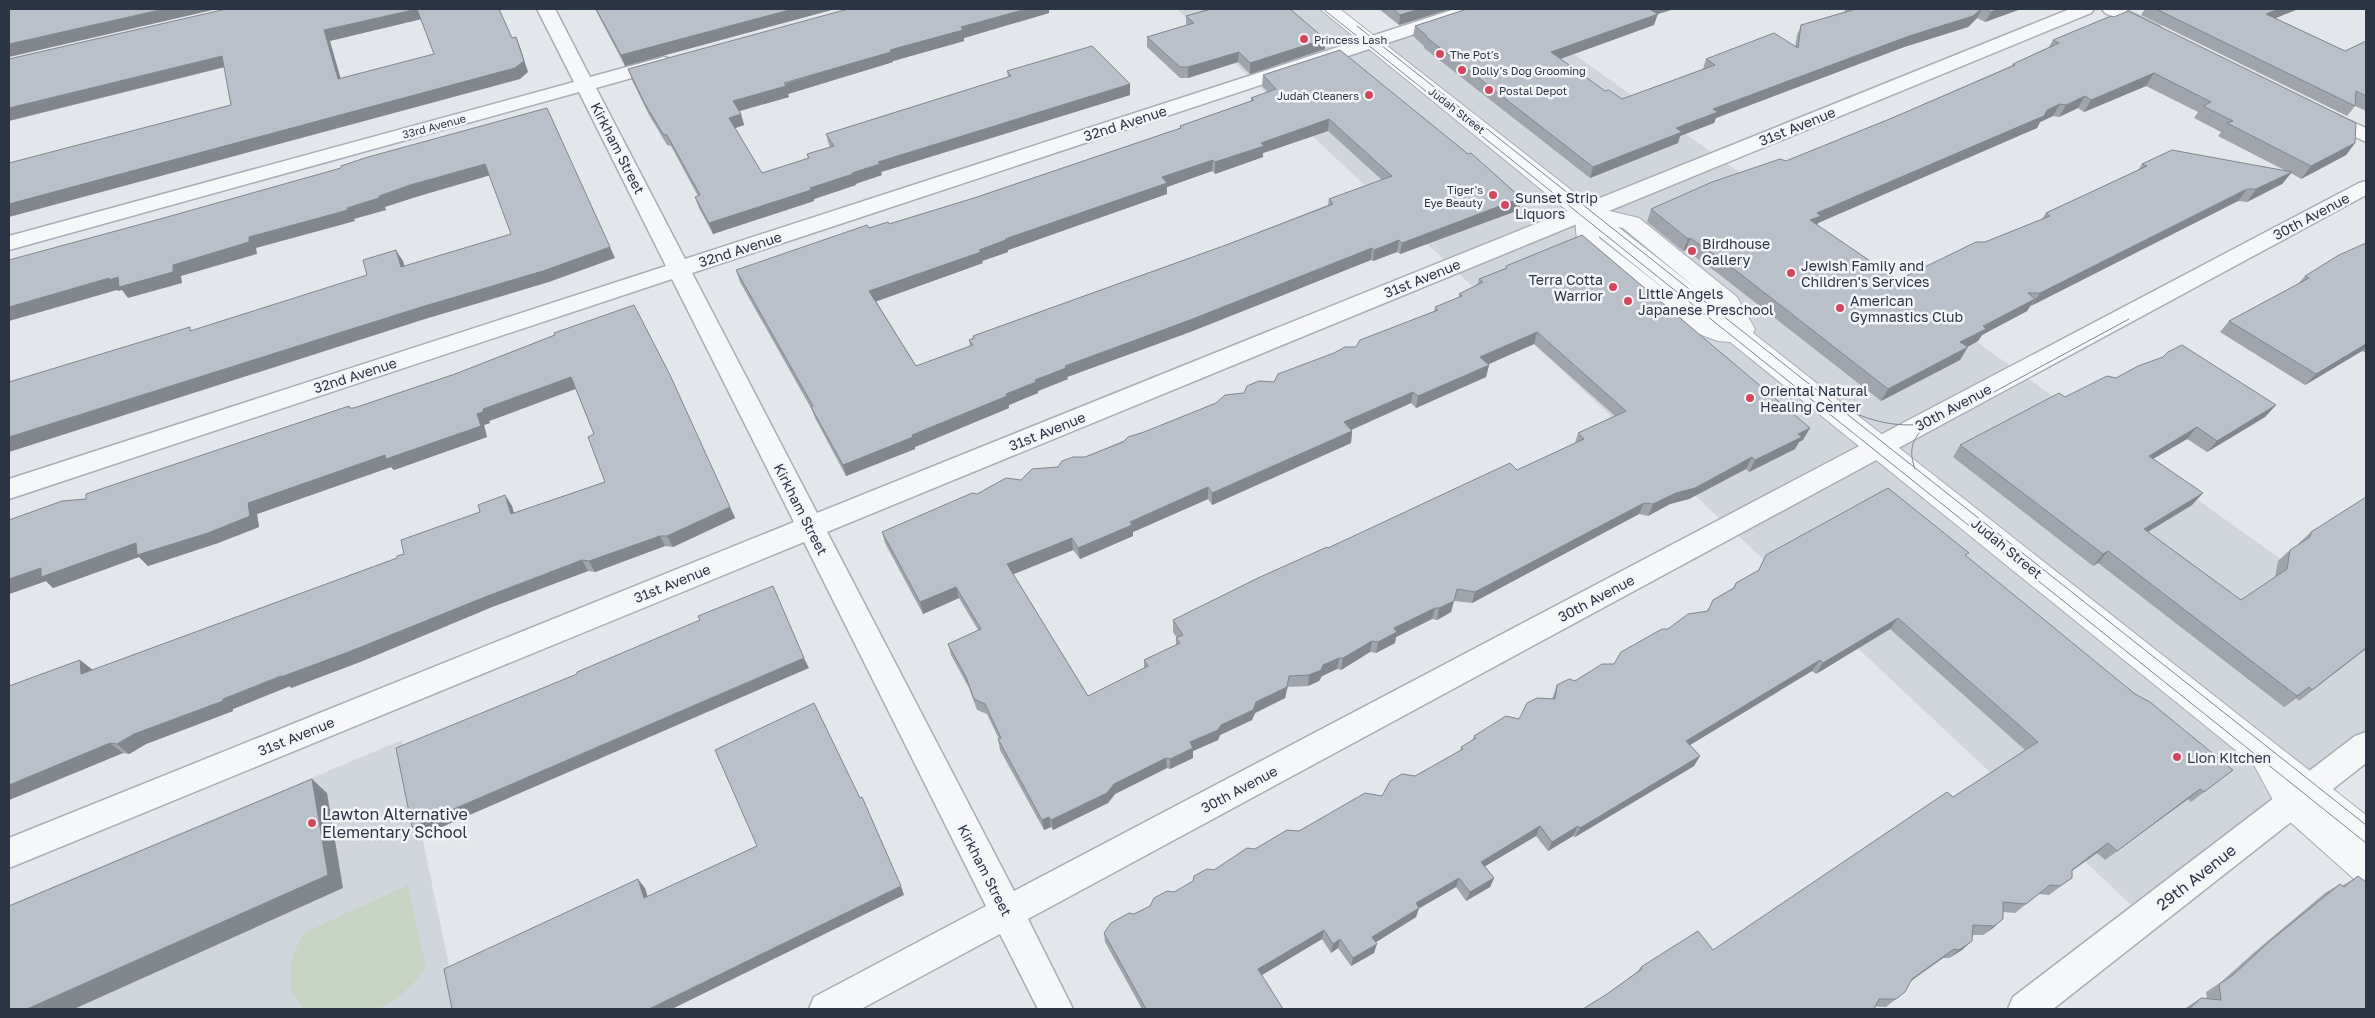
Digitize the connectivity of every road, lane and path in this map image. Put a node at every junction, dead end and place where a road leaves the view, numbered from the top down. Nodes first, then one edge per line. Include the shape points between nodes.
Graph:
1 (546, 9) edge
2 (1329, 9) edge
3 (1472, 9) edge
4 (2085, 9) edge
5 (2111, 9) edge
6 (2166, 36) edge
7 (1370, 42) junction
8 (679, 58) edge
9 (585, 84) junction
10 (2305, 106) edge
11 (2366, 136) edge
12 (2366, 187) edge
13 (1584, 212) junction
14 (9, 243) edge
15 (679, 269) junction
16 (1750, 344) junction
17 (1880, 447) junction
18 (9, 489) edge
19 (810, 526) junction
20 (2366, 745) edge
21 (2300, 796) junction
22 (2366, 835) edge
23 (9, 853) edge
24 (2366, 868) edge
25 (1007, 912) junction
26 (826, 1009) edge
27 (1056, 1009) edge
28 (2026, 1009) edge

1 - 9 street, Kirkham Street
2 - 7 street, Judah Street
3 - 7 street, 32nd Avenue
4 - 13 street, 31st Avenue
5 - 6 street
7 - 13 street, Judah Street
7 - 15 street, 32nd Avenue
8 - 9 street, 33rd Avenue
9 - 14 street, 33rd Avenue
9 - 15 street, Kirkham Street
10 - 11 street
12 - 17 street, 30th Avenue
13 - 16 street, Judah Street via 1631,223 1682,263 1730,303
13 - 16 street, Judah Street via 1588,241 1647,289 1689,321
13 - 19 street, 31st Avenue
15 - 18 street, 32nd Avenue
15 - 19 street, Kirkham Street
16 - 17 street, Judah Street
17 - 21 street, Judah Street via 2264,753
17 - 25 street, 30th Avenue
19 - 23 street, 31st Avenue
19 - 25 street, Kirkham Street
20 - 21 street, 29th Avenue
21 - 22 street, Judah Street
21 - 24 street, Judah Street
21 - 28 street, 29th Avenue
25 - 26 street, 30th Avenue
25 - 27 street, Kirkham Street

